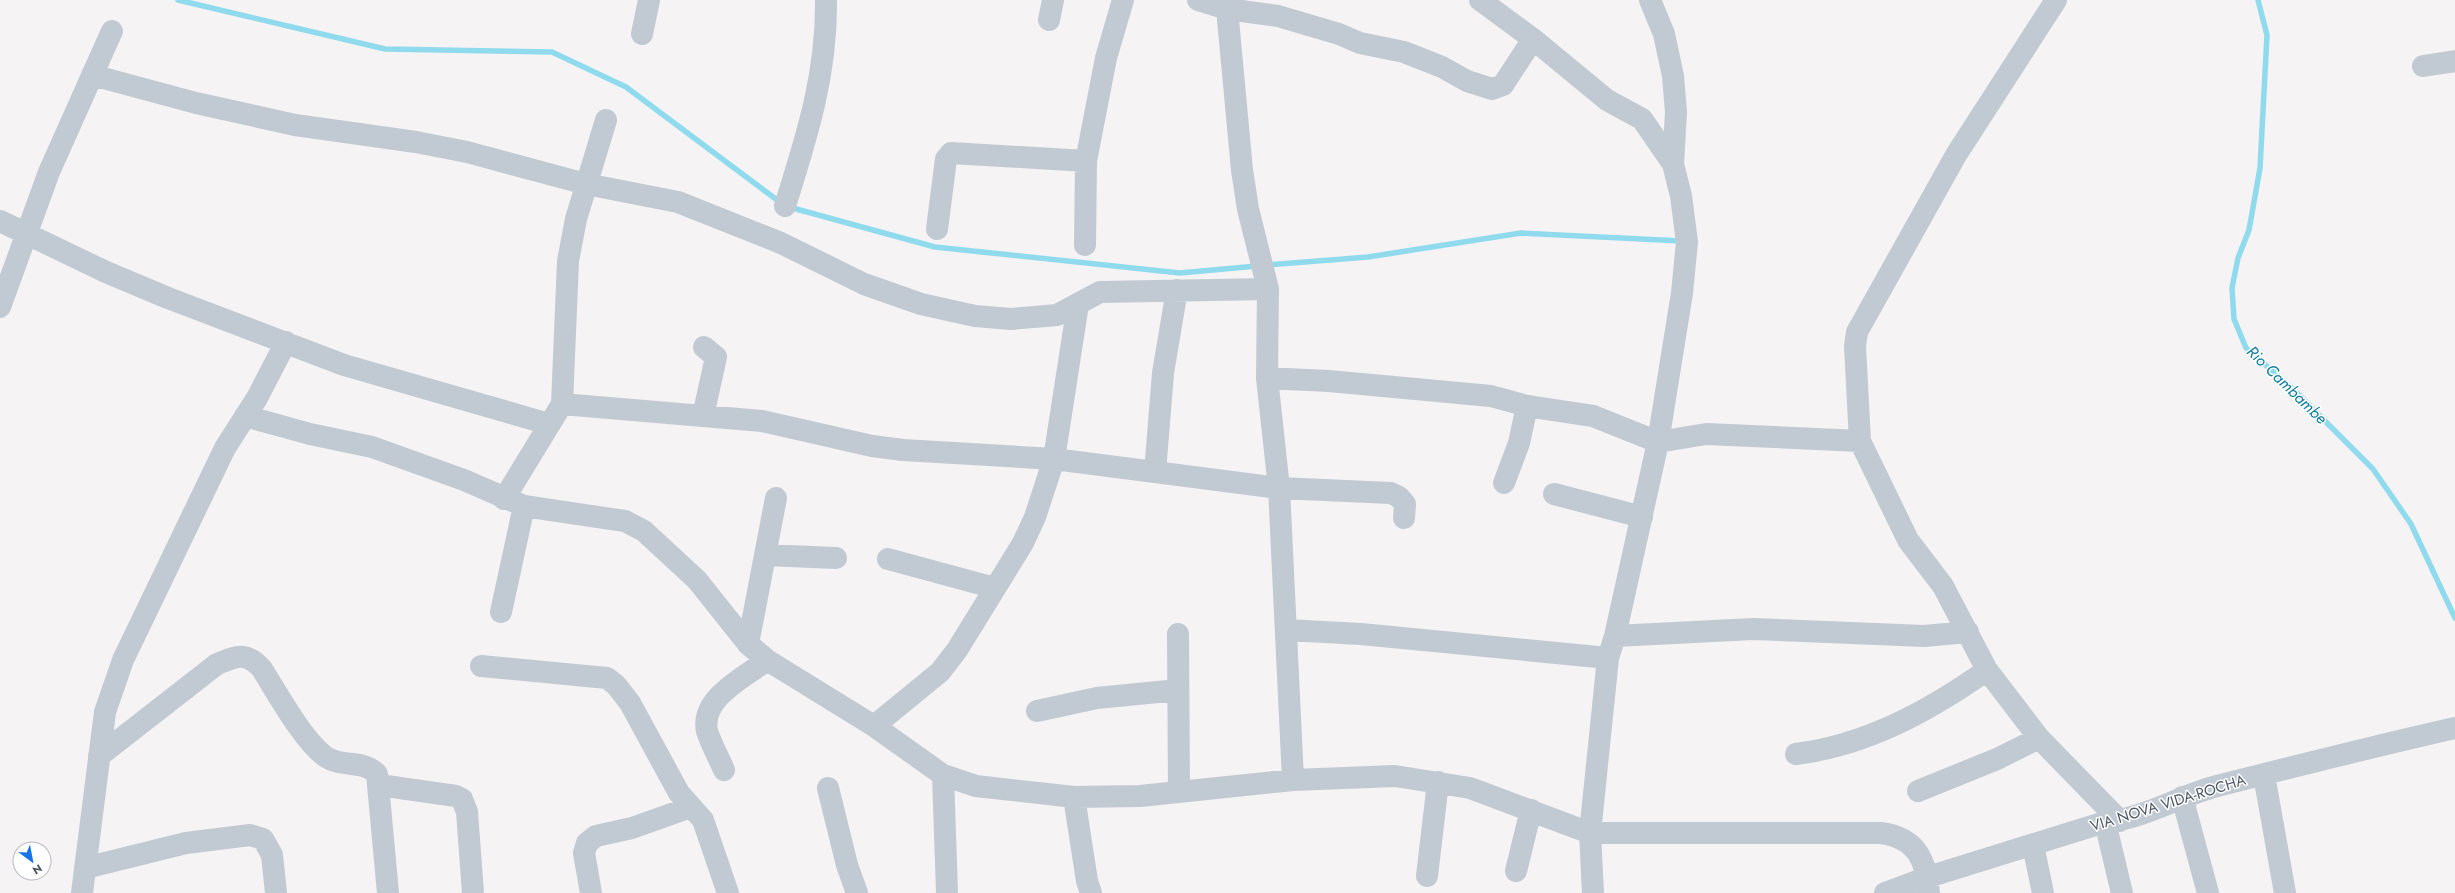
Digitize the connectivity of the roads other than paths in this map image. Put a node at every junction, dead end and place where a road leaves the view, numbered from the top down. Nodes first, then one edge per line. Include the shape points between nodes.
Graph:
1 (649, 0) edge
2 (826, 0) edge
3 (1123, 0) edge
4 (1198, 0) edge
5 (1480, 0) edge
6 (1650, 0) edge
7 (2056, 0) edge
8 (1227, 9) junction
9 (112, 31) dead end
10 (642, 34) dead end
11 (1533, 39) junction
12 (2455, 60) edge
13 (2424, 66) dead end
14 (92, 75) junction
15 (606, 120) dead end
16 (1086, 161) junction
17 (1673, 164) junction
18 (586, 184) junction
19 (785, 206) dead end
20 (0, 221) edge
21 (937, 229) dead end
22 (28, 234) junction
23 (1085, 245) dead end
24 (1268, 289) junction
25 (1177, 290) junction
26 (1078, 304) junction
27 (0, 307) edge
28 (286, 342) junction
29 (704, 347) dead end
30 (1267, 378) junction
31 (562, 404) junction
32 (1528, 406) junction
33 (245, 416) junction
34 (703, 416) junction
35 (549, 424) junction
36 (1860, 441) junction
37 (1658, 442) junction
38 (1054, 459) junction
39 (1155, 472) junction
40 (1504, 483) dead end
41 (1279, 488) junction
42 (1554, 494) dead end
43 (504, 498) junction
44 (776, 498) dead end
45 (524, 506) junction
46 (1642, 517) junction
47 (1404, 518) dead end
48 (765, 555) junction
49 (836, 558) dead end
50 (888, 560) dead end
51 (995, 588) junction
52 (501, 612) dead end
53 (1287, 630) junction
54 (1968, 632) junction
55 (1178, 634) dead end
56 (1615, 636) junction
57 (748, 644) junction
58 (1608, 658) junction
59 (766, 660) junction
60 (481, 666) dead end
61 (1986, 670) junction
62 (1178, 690) junction
63 (1037, 711) dead end
64 (874, 726) junction
65 (2449, 729) edge
66 (2038, 738) junction
67 (1796, 754) dead end
68 (99, 756) junction
69 (724, 770) dead end
70 (943, 775) junction
71 (2264, 775) junction
72 (1293, 780) junction
73 (1438, 782) junction
74 (379, 785) junction
75 (828, 788) dead end
76 (1918, 791) dead end
77 (1179, 792) junction
78 (1074, 797) junction
79 (2182, 797) junction
80 (691, 807) junction
81 (1531, 810) junction
82 (2113, 822) junction
83 (1590, 833) junction
84 (2034, 845) junction
85 (85, 868) junction
86 (1516, 871) dead end
87 (1427, 876) dead end
88 (1928, 885) edge
89 (82, 893) edge
90 (276, 893) edge
91 (388, 893) edge
92 (473, 893) edge
93 (590, 893) edge
94 (728, 893) edge
95 (857, 893) edge
96 (947, 893) edge
97 (1091, 893) edge
98 (1593, 893) edge
99 (1885, 893) edge
100 (2043, 893) edge
101 (2122, 893) edge
102 (2208, 893) edge
103 (2285, 893) edge

1 - 10 street
2 - 19 street via 827,32 814,111
3 - 16 street via 1106,58
4 - 8 street
5 - 11 street
6 - 17 street via 1664,34 1673,76 1676,112
7 - 36 street via 1956,155 1857,332 1855,346
8 - 11 street via 1278,16 1360,43 1404,52 1442,67 1467,81 1492,89 1503,85
8 - 24 street via 1242,170 1248,210
9 - 14 street
11 - 17 street via 1607,100 1642,120
12 - 13 street
14 - 18 street via 196,104 294,125 416,142 467,152
14 - 22 street via 49,172
15 - 18 street
16 - 21 street via 951,152 946,159
16 - 23 street
17 - 37 street via 1682,196 1687,242 1682,293
18 - 26 street via 678,202 781,243 864,284 921,304 975,316 1011,319 1057,315
18 - 31 street via 568,261
20 - 22 street
22 - 27 street
22 - 28 street via 168,298
24 - 25 street
24 - 30 street
25 - 26 street via 1100,292
25 - 39 street via 1163,373
26 - 38 street
28 - 33 street
28 - 35 street via 344,365
29 - 34 street via 716,357
30 - 32 street via 1491,396
30 - 41 street
31 - 34 street
31 - 35 street
32 - 37 street via 1593,416
32 - 40 street via 1519,443
33 - 43 street via 310,434 372,447 464,480
33 - 68 street via 224,448 123,660 105,712
34 - 38 street via 786,424 872,446 903,450
35 - 43 street
36 - 37 street via 1706,434
36 - 54 street via 1908,540 1943,586
37 - 46 street
38 - 39 street
38 - 51 street via 1035,517 1023,543
39 - 41 street
41 - 47 street via 1391,493 1405,504
41 - 53 street
42 - 46 street
43 - 45 street
44 - 48 street
45 - 52 street
45 - 57 street via 625,521 644,531 697,580
46 - 56 street
48 - 49 street
48 - 57 street
50 - 51 street
51 - 64 street via 957,650 940,672
53 - 58 street via 1361,634
53 - 72 street
54 - 56 street via 1924,636 1753,629
54 - 61 street
55 - 62 street
56 - 58 street
57 - 59 street
58 - 83 street
59 - 64 street
59 - 69 street via 714,700 709,710 707,730
60 - 80 street via 607,678 630,703 679,793
61 - 66 street
61 - 67 street via 1928,709 1862,739 1848,745
62 - 63 street via 1097,698
62 - 77 street
64 - 70 street
65 - 71 street, VIA NOVA VIDA-ROCHA via 2360,749
66 - 76 street via 1997,759
66 - 82 street
68 - 74 street via 217,664 235,656 246,656 262,669 315,748 328,759 371,767 377,774
68 - 85 street
70 - 78 street via 976,786
70 - 96 street
71 - 79 street, VIA NOVA VIDA-ROCHA
71 - 103 street
72 - 73 street via 1395,776
72 - 77 street
73 - 81 street via 1470,788
73 - 87 street
74 - 91 street
74 - 92 street via 462,799 467,812
75 - 95 street via 847,865
77 - 78 street via 1140,796
78 - 97 street
79 - 82 street, VIA NOVA VIDA-ROCHA
79 - 102 street
80 - 93 street via 632,828 596,836 587,843 584,853
80 - 94 street via 703,820
81 - 83 street
81 - 86 street
82 - 84 street, VIA NOVA VIDA-ROCHA
82 - 101 street
83 - 88 street via 1898,835 1917,851
83 - 98 street
84 - 88 street, VIA NOVA VIDA-ROCHA
84 - 100 street
85 - 89 street
85 - 90 street via 186,843 250,835 263,839 272,855
88 - 99 street, VIA NOVA VIDA-ROCHA

